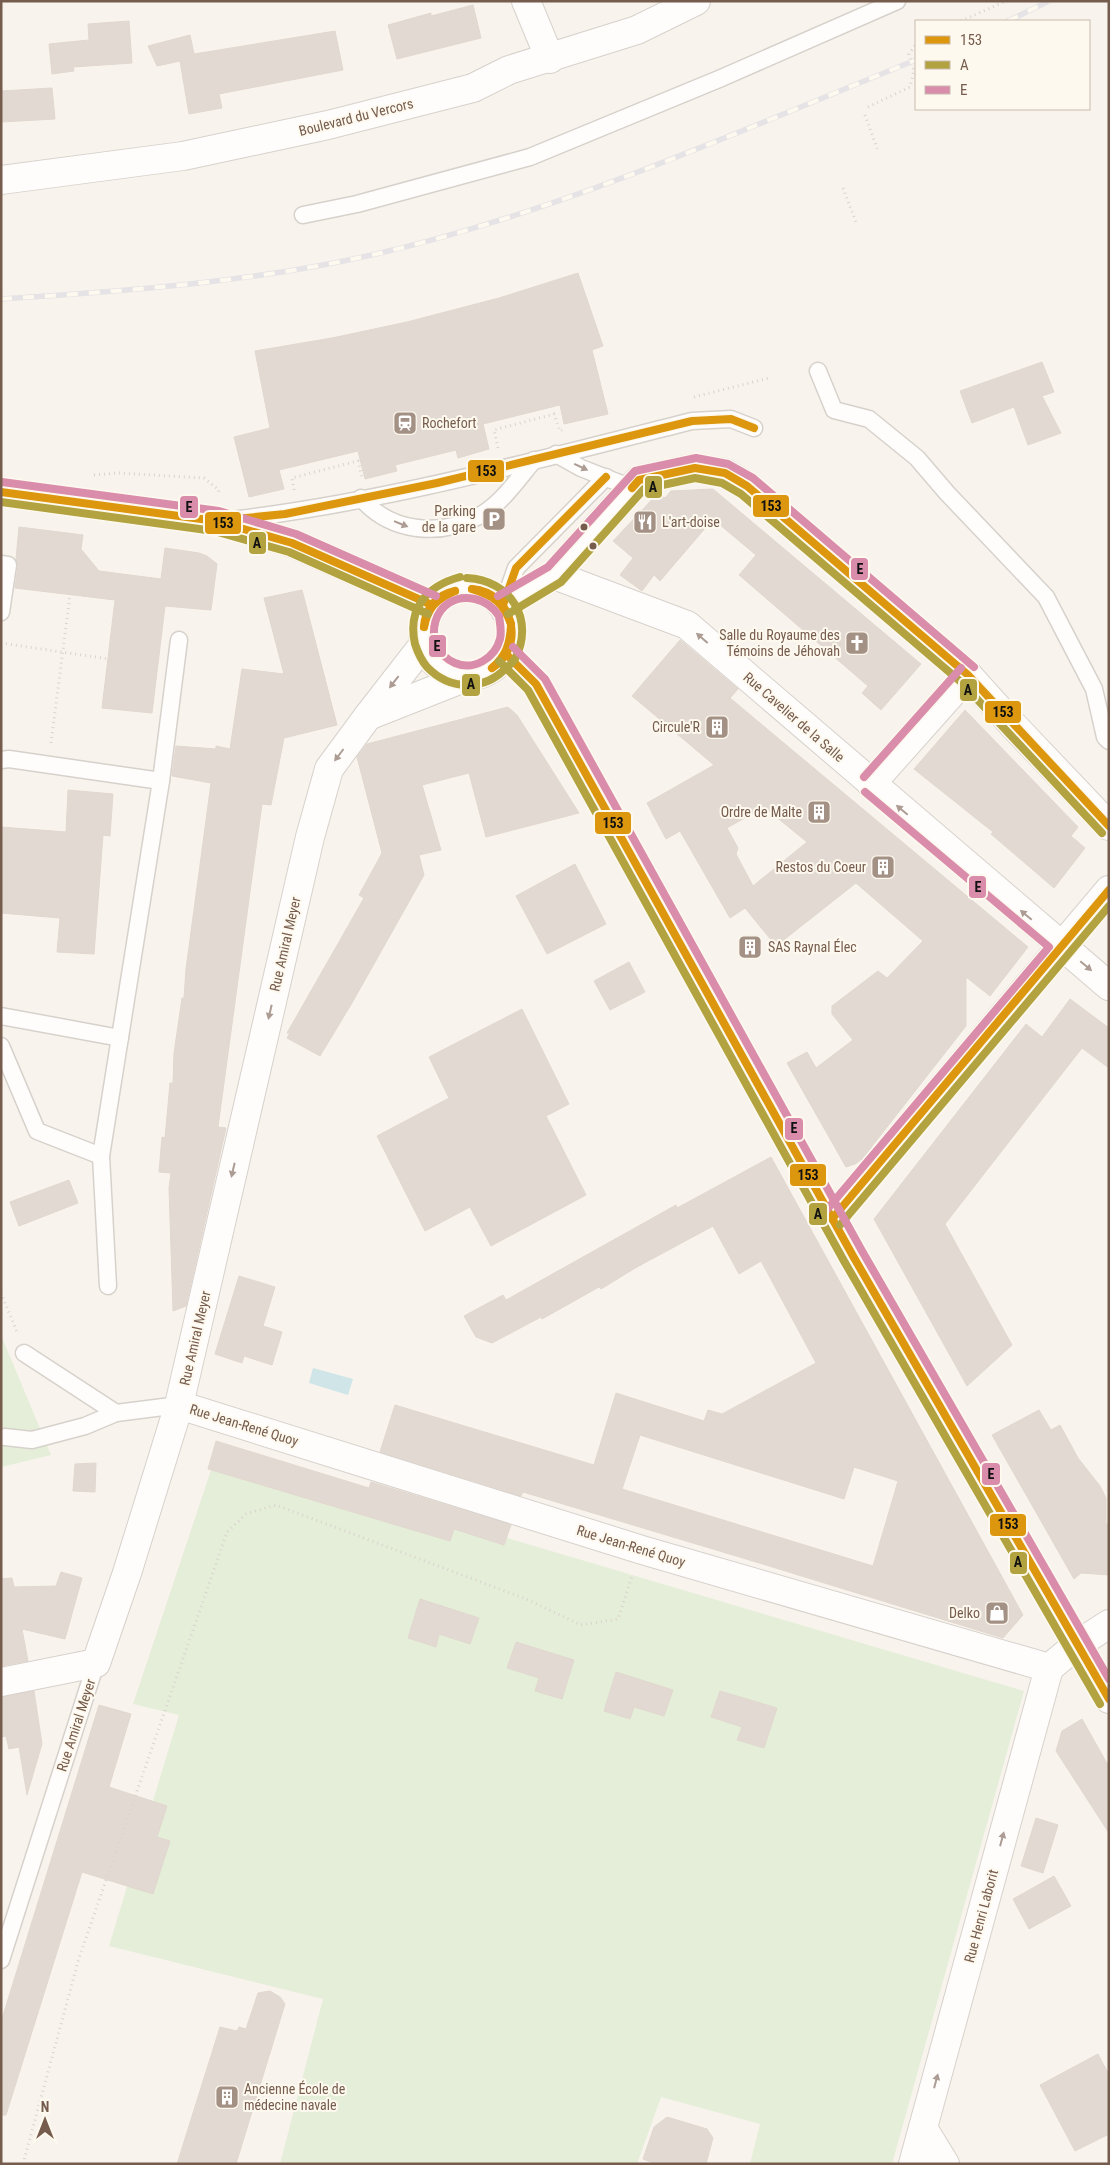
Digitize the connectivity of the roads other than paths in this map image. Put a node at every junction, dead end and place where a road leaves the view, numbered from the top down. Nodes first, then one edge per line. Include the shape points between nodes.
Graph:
1 (526, 1) edge
2 (696, 1) edge
3 (896, 1) edge
4 (550, 59) junction
5 (1, 180) edge
6 (303, 215) dead end
7 (818, 371) dead end
8 (754, 428) dead end
9 (556, 454) junction
10 (534, 460) junction
11 (606, 477) junction
12 (632, 488) junction
13 (1, 492) edge
14 (363, 492) junction
15 (216, 521) junction
16 (1, 564) edge
17 (554, 575) junction
18 (432, 604) junction
19 (503, 605) junction
20 (1, 612) edge
21 (179, 640) dead end
22 (424, 644) junction
23 (506, 654) junction
24 (968, 674) junction
25 (468, 676) junction
26 (368, 716) junction
27 (1109, 741) edge
28 (1, 760) edge
29 (161, 781) junction
30 (871, 784) junction
31 (1109, 826) edge
32 (1109, 890) edge
33 (1063, 946) junction
34 (1109, 986) edge
35 (1, 1016) edge
36 (120, 1038) junction
37 (1, 1046) edge
38 (101, 1156) junction
39 (832, 1219) junction
40 (108, 1286) dead end
41 (24, 1353) road end
42 (179, 1405) junction
43 (116, 1413) junction
44 (5, 1436) dead end
45 (1109, 1624) edge
46 (1078, 1644) junction
47 (96, 1663) junction
48 (1049, 1668) junction
49 (1, 1682) edge
50 (1109, 1699) edge
51 (1, 1960) edge
52 (923, 2128) junction
53 (913, 2164) edge
54 (945, 2164) edge

1 - 4 street
2 - 4 street, Boulevard du Vercors via 637,30
3 - 6 lane via 530,157 357,204
4 - 5 street, Boulevard du Vercors via 509,70 473,88 299,132 183,156
7 - 27 lane via 834,410 869,419 917,458 1046,597 1094,689
8 - 9 lane via 731,419 692,422
9 - 10 lane
9 -> 11 lane
10 - 14 lane via 437,483
14 -> 10 lane via 373,512 412,529 449,528 478,517 497,502
11 - 12 lane
11 - 19 lane via 516,568
12 - 17 street
12 - 24 street via 639,480 695,468 725,473 747,486
13 - 15 street
14 - 15 lane via 285,514
15 - 18 street via 292,543
16 - 20 lane via 8,565
17 - 19 street
30 -> 17 street, Rue Cavelier de la Salle via 687,625
18 - 19 street via 440,596 463,587 478,588 492,594
18 - 22 street via 422,630
19 - 23 street via 512,629
21 - 29 lane
22 - 25 street via 440,667
22 -> 26 street, Rue Amiral Meyer
23 - 25 street via 483,674
23 - 39 street via 536,684
24 - 30 street
24 - 31 street
25 - 26 street
26 -> 42 street, Rue Amiral Meyer via 329,769 310,837
28 - 29 lane
29 - 36 lane
33 -> 30 street, Rue Cavelier de la Salle
32 - 33 street
33 -> 34 street, Rue Cavelier de la Salle
33 - 39 street
35 - 36 lane
36 - 38 lane
37 - 38 lane via 37,1131
38 - 40 lane
39 - 46 street
41 - 43 lane
42 - 43 lane
42 - 47 street, Rue Amiral Meyer
42 - 48 street, Rue Jean-René Quoy via 642,1550
43 - 44 lane via 85,1426 32,1440
45 - 46 street
46 - 48 street
46 - 50 street
47 - 49 street
47 - 51 lane, Rue Amiral Meyer
52 -> 48 street, Rue Henri Laborit
52 - 53 street, Rue Henri Laborit
52 - 54 street

